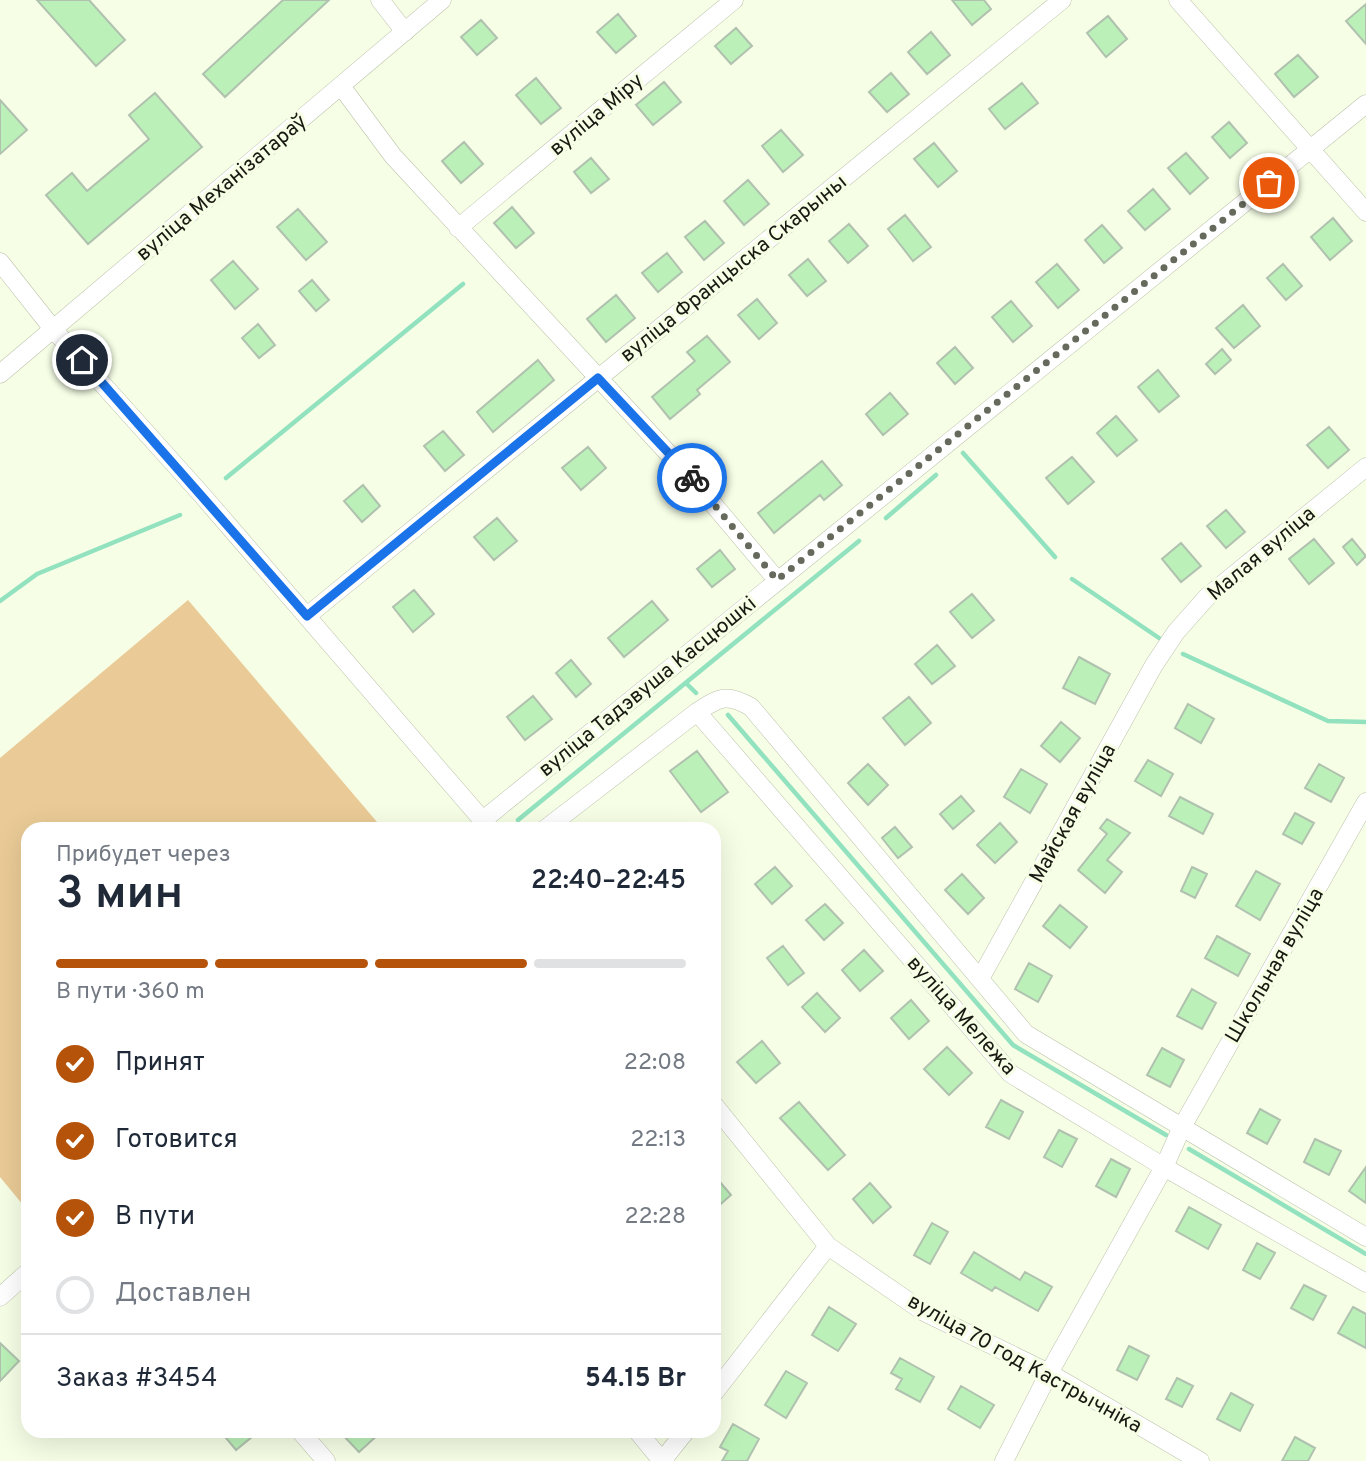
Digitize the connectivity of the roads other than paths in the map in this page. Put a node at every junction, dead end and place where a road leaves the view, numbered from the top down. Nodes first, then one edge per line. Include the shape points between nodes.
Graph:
1 (380, 0) edge
2 (442, 0) edge
3 (734, 0) edge
4 (1062, 0) edge
5 (1178, 0) edge
6 (405, 32) junction
7 (341, 86) junction
8 (1366, 104) edge
9 (1310, 149) junction
10 (1366, 212) edge
11 (458, 228) junction
12 (0, 262) edge
13 (53, 329) junction
14 (0, 374) edge
15 (598, 378) junction
16 (1366, 467) edge
17 (777, 580) junction
18 (307, 616) junction
19 (1166, 649) joint
20 (697, 712) junction
21 (1366, 802) edge
22 (483, 822) edge
23 (490, 822) edge
24 (554, 822) edge
25 (980, 979) junction
26 (721, 1114) edge
27 (1182, 1127) junction
28 (1164, 1167) junction
29 (1366, 1237) edge
30 (828, 1246) junction
31 (21, 1278) edge
32 (1366, 1283) edge
33 (0, 1297) edge
34 (1049, 1373) junction
35 (721, 1384) edge
36 (306, 1438) edge
37 (643, 1438) edge
38 (680, 1438) edge
39 (326, 1461) edge
40 (662, 1461) edge
41 (1004, 1461) edge
42 (1200, 1461) edge

1 - 6 street
2 - 6 street, вуліца Механізатараў
3 - 11 street, вуліца Міру
4 - 15 street, вуліца Францыска Скарыны
5 - 9 street
6 - 7 street, вуліца Механізатараў
7 - 11 street via 393,156
7 - 13 street, вуліца Механізатараў
8 - 9 street, вуліца Тадэвуша Касцюшкі
9 - 10 street
9 - 17 street, вуліца Тадэвуша Касцюшкі
11 - 15 street
12 - 13 street
13 - 14 street, вуліца Механізатараў
13 - 18 street
15 - 17 street
15 - 18 street, вуліца Францыска Скарыны
16 - 19 street, Малая вуліца via 1207,597
17 - 23 street, вуліца Тадэвуша Касцюшкі
18 - 22 street
19 - 25 street, Майская вуліца
20 - 24 street
20 - 25 street via 729,697 751,708
20 - 28 street, вуліца Мележа via 1011,1074
21 - 27 street, Школьная вуліца
25 - 27 street via 1026,1034
26 - 30 street, вуліца 70 год Кастрычніка
27 - 28 street, Школьная вуліца
27 - 29 street
28 - 32 street, вуліца Мележа
28 - 34 street, Школьная вуліца
30 - 34 street, вуліца 70 год Кастрычніка via 923,1312
30 - 35 street
31 - 33 street
34 - 41 street, Школьная вуліца
34 - 42 street, вуліца 70 год Кастрычніка
36 - 39 street
37 - 40 street
38 - 40 street

